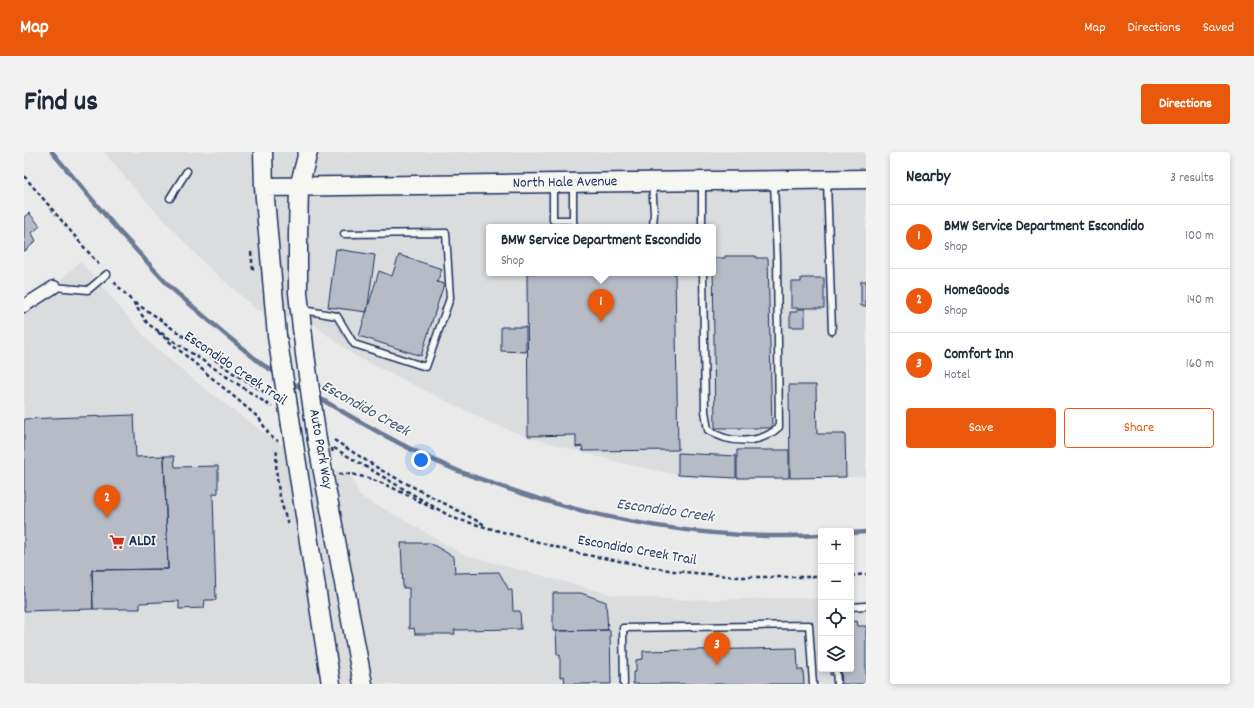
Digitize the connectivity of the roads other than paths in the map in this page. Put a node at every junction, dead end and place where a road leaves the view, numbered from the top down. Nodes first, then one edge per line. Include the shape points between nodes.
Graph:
1 (263, 152) edge
2 (308, 152) edge
3 (187, 171) dead end
4 (827, 179) junction
5 (866, 179) edge
6 (774, 180) junction
7 (702, 181) junction
8 (573, 182) junction
9 (652, 182) junction
10 (553, 183) junction
11 (264, 187) junction
12 (299, 187) junction
13 (170, 198) dead end
14 (573, 220) junction
15 (574, 224) edge
16 (653, 224) edge
17 (702, 224) edge
18 (344, 234) dead end
19 (107, 274) road end
20 (703, 276) edge
21 (54, 287) joint
22 (24, 306) edge
23 (300, 310) junction
24 (832, 331) dead end
25 (301, 489) junction
26 (334, 531) junction
27 (866, 606) edge
28 (854, 607) edge
29 (836, 672) edge
30 (331, 684) edge
31 (363, 684) edge
32 (624, 684) edge
33 (813, 684) edge
34 (837, 684) edge

1 - 11 main road, Auto Park Way
2 - 12 main road, Auto Park Way
3 - 13 lane
4 - 5 main road, North Hale Avenue
4 - 6 main road, North Hale Avenue
4 - 24 lane
6 - 7 main road, North Hale Avenue
6 - 20 lane via 779,427 772,434 738,441 708,430 705,411
7 - 9 main road, North Hale Avenue
7 - 17 lane
8 - 9 main road, North Hale Avenue
8 - 10 main road, North Hale Avenue
8 - 14 lane
9 - 16 lane
10 - 12 main road, North Hale Avenue
10 - 14 lane via 554,220
11 - 12 main road, North Hale Avenue
11 - 25 main road, Auto Park Way, bridge via 277,336
12 - 23 main road, Auto Park Way
14 - 15 lane
18 - 23 lane via 446,233 450,298 426,367 354,344 337,316
19 - 21 lane via 88,290
21 - 22 street
23 - 26 main road, Auto Park Way, bridge via 305,354 323,442 324,475
25 - 26 main road via 312,492 317,498 324,522
25 - 30 main road, Auto Park Way
26 - 31 main road, Auto Park Way
27 - 28 lane
29 - 34 lane
32 - 33 lane via 623,628 810,625

